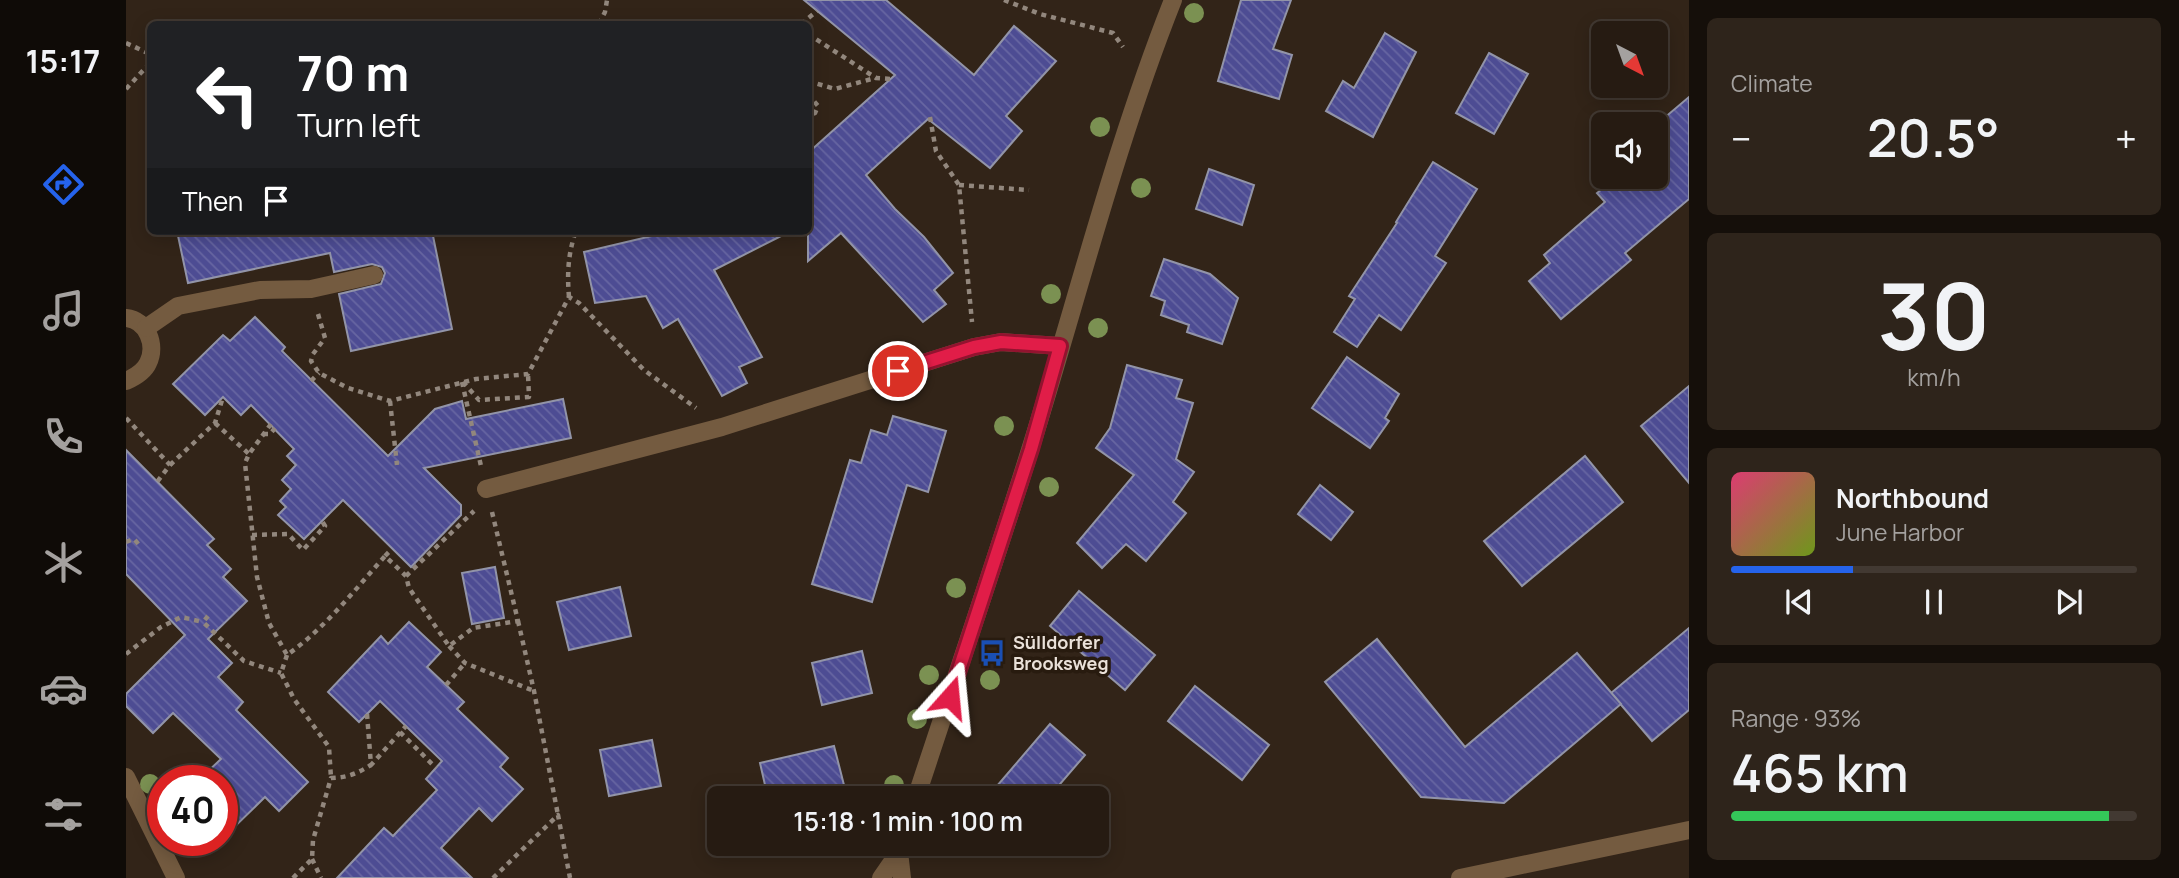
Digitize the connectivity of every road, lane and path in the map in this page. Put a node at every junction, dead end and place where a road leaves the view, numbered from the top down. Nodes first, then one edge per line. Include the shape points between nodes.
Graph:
1 (607, 0) edge
2 (1004, 0) edge
3 (1173, 0) edge
4 (817, 11) dead end
5 (600, 21) edge
6 (805, 21) edge
7 (812, 37) edge
8 (126, 43) edge
9 (1123, 47) dead end
10 (147, 53) edge
11 (147, 66) edge
12 (876, 78) junction
13 (891, 79) dead end
14 (812, 82) edge
15 (126, 89) edge
16 (812, 99) edge
17 (812, 114) edge
18 (930, 117) dead end
19 (958, 185) junction
20 (1029, 190) dead end
21 (574, 235) edge
22 (374, 275) dead end
23 (311, 289) junction
24 (569, 297) junction
25 (126, 318) edge
26 (146, 328) junction
27 (1060, 346) junction
28 (974, 347) junction
29 (319, 373) junction
30 (528, 374) junction
31 (126, 381) edge
32 (311, 381) dead end
33 (462, 382) junction
34 (223, 397) dead end
35 (390, 401) junction
36 (126, 418) edge
37 (215, 422) junction
38 (273, 426) dead end
39 (722, 427) junction
40 (248, 454) junction
41 (170, 465) junction
42 (397, 465) dead end
43 (158, 482) dead end
44 (486, 489) junction
45 (322, 521) dead end
46 (252, 535) junction
47 (126, 542) edge
48 (141, 547) dead end
49 (392, 548) dead end
50 (385, 556) junction
51 (406, 576) junction
52 (208, 616) dead end
53 (518, 621) junction
54 (203, 622) junction
55 (449, 646) junction
56 (126, 653) edge
57 (287, 655) junction
58 (465, 663) junction
59 (281, 673) junction
60 (446, 685) dead end
61 (534, 691) junction
62 (368, 714) dead end
63 (406, 726) dead end
64 (400, 732) junction
65 (371, 765) junction
66 (436, 768) dead end
67 (126, 777) edge
68 (331, 778) junction
69 (920, 786) edge
70 (558, 815) junction
71 (1689, 830) edge
72 (895, 856) edge
73 (901, 856) edge
74 (312, 859) junction
75 (176, 878) edge
76 (293, 878) edge
77 (321, 878) edge
78 (493, 878) edge
79 (570, 878) edge
80 (881, 878) edge
81 (902, 878) edge
82 (1460, 878) edge

1 - 5 path
2 - 9 path via 1113,33
3 - 27 street via 1151,55
4 - 6 path
7 - 12 path
8 - 10 path
11 - 15 path
12 - 13 path
12 - 14 path via 835,89
16 - 17 path via 818,106
18 - 19 path via 936,151
19 - 20 path
19 - 28 path
21 - 24 path
22 - 23 street
23 - 26 street via 260,290 178,306
23 - 29 path via 325,338 311,361
24 - 30 path
24 - 39 path via 645,370
25 - 26 street
26 - 31 street via 152,345 148,364
27 - 28 street via 1001,342
27 - 69 street via 1031,449
28 - 39 street
29 - 32 path
29 - 35 path
30 - 33 path
30 - 33 path via 529,397 479,400
33 - 35 path
33 - 44 path
34 - 37 path
35 - 42 path
36 - 41 path
37 - 40 path
37 - 41 path
38 - 40 path
39 - 44 street
40 - 46 path
41 - 43 path
44 - 51 path via 478,507
44 - 53 path
45 - 46 path via 326,526 303,550 288,534
46 - 57 path via 269,623
47 - 48 path via 134,539
49 - 50 path
50 - 51 path
50 - 57 path via 329,618
51 - 55 path via 409,588
52 - 54 path
53 - 55 path via 473,628
53 - 61 path
54 - 56 path via 181,617
54 - 59 path via 244,661
55 - 58 path
57 - 59 path
58 - 60 path
58 - 61 path
59 - 68 path via 329,747
61 - 70 path
62 - 65 path
63 - 64 path
64 - 65 path
64 - 66 path
65 - 68 path via 357,774
67 - 75 street
68 - 74 path
70 - 78 path
70 - 79 path
71 - 82 street
72 - 80 street
73 - 81 street
74 - 76 path
74 - 77 path

